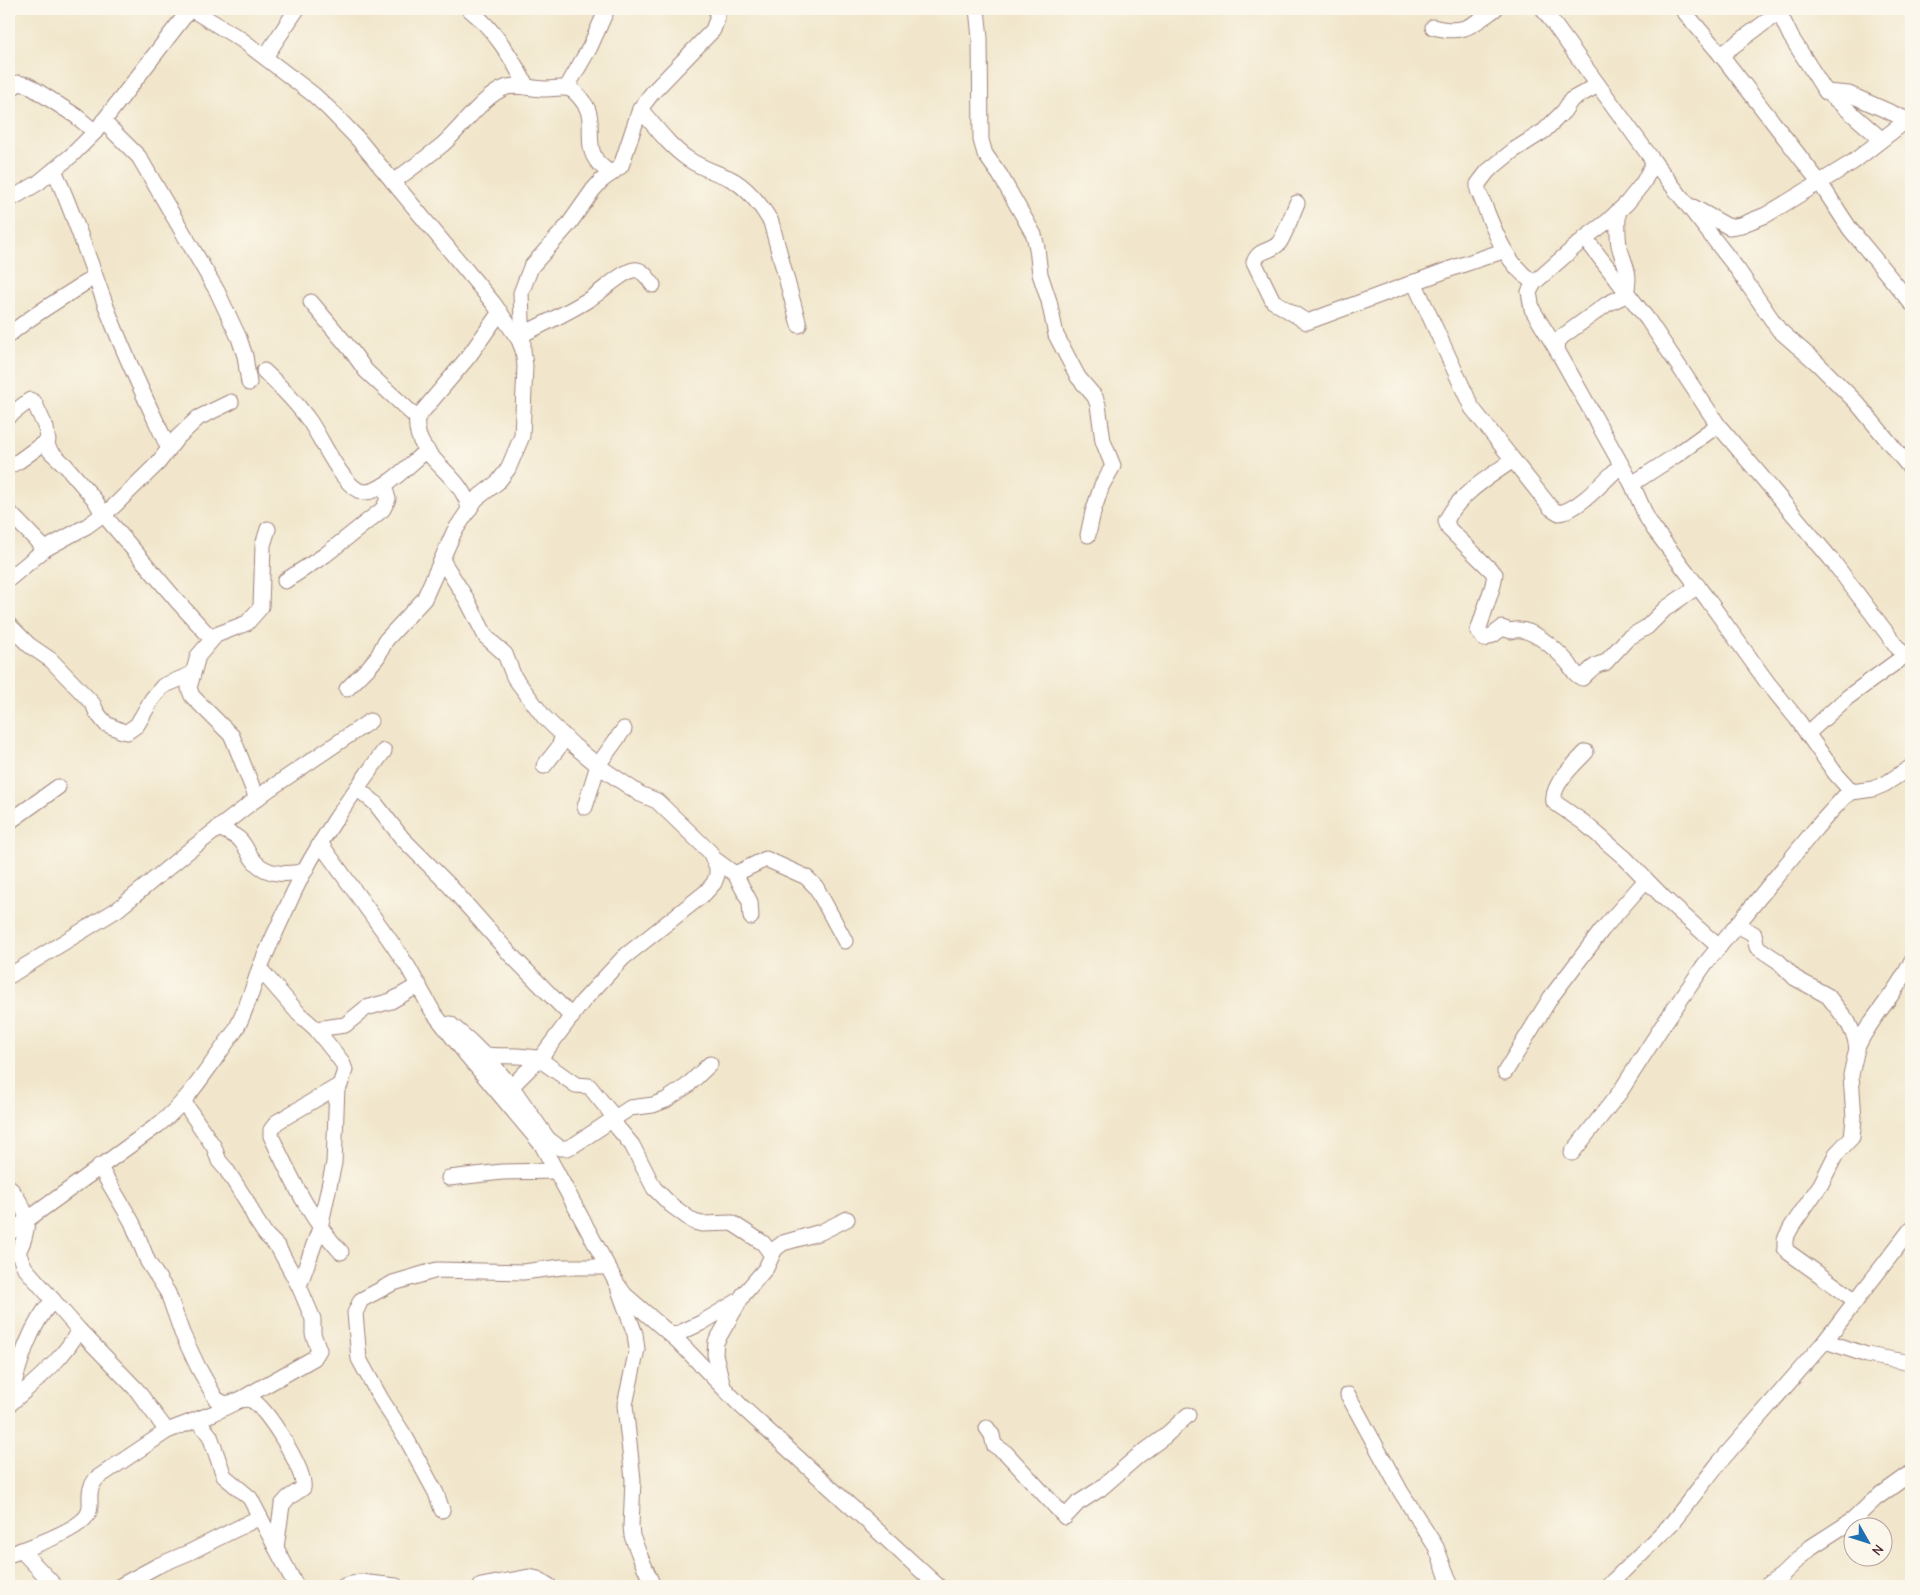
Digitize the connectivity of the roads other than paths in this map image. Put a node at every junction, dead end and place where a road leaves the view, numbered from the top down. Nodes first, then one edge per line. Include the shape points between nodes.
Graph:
1 (191, 9) edge
2 (297, 9) edge
3 (469, 9) edge
4 (607, 9) edge
5 (717, 9) edge
6 (977, 9) edge
7 (1495, 9) edge
8 (1543, 9) edge
9 (1682, 9) edge
10 (1781, 10) edge
11 (1433, 28) dead end
12 (1721, 55) junction
13 (265, 57) junction
14 (1598, 85) junction
15 (527, 87) junction
16 (567, 87) junction
17 (9, 91) edge
18 (1826, 92) junction
19 (640, 109) junction
20 (1909, 119) edge
21 (99, 126) junction
22 (1881, 139) junction
23 (1654, 162) junction
24 (54, 170) junction
25 (611, 174) junction
26 (393, 182) junction
27 (1820, 183) junction
28 (9, 200) edge
29 (1685, 202) junction
30 (1297, 203) dead end
31 (1618, 212) junction
32 (1729, 227) junction
33 (1585, 238) junction
34 (1504, 251) junction
35 (1727, 256) junction
36 (95, 276) junction
37 (1414, 282) junction
38 (1534, 283) junction
39 (653, 285) dead end
40 (1627, 293) junction
41 (311, 302) dead end
42 (1911, 303) edge
43 (500, 312) junction
44 (799, 325) dead end
45 (522, 334) junction
46 (9, 335) edge
47 (523, 350) junction
48 (1558, 350) junction
49 (264, 371) dead end
50 (249, 383) dead end
51 (232, 402) dead end
52 (9, 416) edge
53 (417, 418) junction
54 (1718, 424) junction
55 (48, 440) junction
56 (169, 449) junction
57 (427, 450) junction
58 (1514, 460) junction
59 (1622, 465) junction
60 (9, 466) edge
61 (1911, 469) edge
62 (1632, 484) junction
63 (384, 486) junction
64 (468, 510) junction
65 (9, 512) edge
66 (103, 514) junction
67 (268, 529) dead end
68 (1088, 535) dead end
69 (45, 549) junction
70 (442, 560) junction
71 (9, 579) edge
72 (285, 581) dead end
73 (1698, 586) junction
74 (9, 625) edge
75 (212, 639) junction
76 (1907, 654) edge
77 (192, 674) junction
78 (347, 689) dead end
79 (370, 721) dead end
80 (624, 729) dead end
81 (1807, 734) junction
82 (563, 735) junction
83 (384, 751) dead end
84 (1586, 752) dead end
85 (598, 765) junction
86 (544, 766) dead end
87 (1911, 767) edge
88 (58, 788) dead end
89 (357, 788) junction
90 (1852, 792) junction
91 (257, 799) junction
92 (585, 808) dead end
93 (9, 822) edge
94 (218, 828) junction
95 (320, 844) junction
96 (713, 858) junction
97 (305, 871) junction
98 (735, 874) junction
99 (1646, 880) junction
100 (751, 917) dead end
101 (1737, 925) junction
102 (844, 941) dead end
103 (1720, 947) junction
104 (1911, 962) edge
105 (260, 969) junction
106 (9, 976) edge
107 (418, 985) junction
108 (434, 1012) junction
109 (572, 1017) junction
110 (316, 1029) junction
111 (1856, 1048) junction
112 (484, 1055) junction
113 (540, 1059) junction
114 (710, 1064) dead end
115 (1505, 1072) dead end
116 (337, 1087) junction
117 (511, 1087) junction
118 (183, 1101) junction
119 (614, 1119) junction
120 (1572, 1154) dead end
121 (99, 1166) junction
122 (556, 1171) junction
123 (449, 1178) dead end
124 (9, 1187) edge
125 (28, 1219) junction
126 (847, 1219) dead end
127 (320, 1228) junction
128 (1911, 1229) edge
129 (9, 1233) edge
130 (341, 1252) dead end
131 (772, 1255) junction
132 (608, 1267) junction
133 (617, 1284) junction
134 (299, 1286) junction
135 (54, 1300) junction
136 (739, 1300) junction
137 (1856, 1301) junction
138 (79, 1330) junction
139 (673, 1336) junction
140 (1825, 1340) junction
141 (1911, 1363) edge
142 (723, 1387) junction
143 (1348, 1395) dead end
144 (9, 1400) edge
145 (234, 1403) junction
146 (9, 1405) edge
147 (1188, 1415) dead end
148 (198, 1420) junction
149 (987, 1428) dead end
150 (167, 1431) junction
151 (1911, 1473) edge
152 (442, 1510) dead end
153 (260, 1517) junction
154 (276, 1548) junction
155 (15, 1552) edge
156 (54, 1586) edge
157 (120, 1586) edge
158 (296, 1586) edge
159 (344, 1586) edge
160 (396, 1586) edge
161 (481, 1586) edge
162 (549, 1586) edge
163 (653, 1586) edge
164 (938, 1586) edge
165 (1450, 1586) edge
166 (1608, 1586) edge
167 (1766, 1586) edge

1 - 13 street
1 - 21 street
2 - 13 street
3 - 15 street via 498,39
4 - 16 street
5 - 19 street via 713,30
6 - 68 street via 981,140 985,154 1034,235 1040,274 1056,335 1078,377 1095,397 1103,441 1112,461
7 - 11 street via 1462,30 1450,32
8 - 14 street
9 - 12 street
10 - 12 street
10 - 18 street via 1792,37
12 - 27 street
13 - 26 street via 314,95
14 - 23 street
14 - 34 street via 1571,100 1544,131 1514,150 1478,184
15 - 16 street
15 - 26 street via 505,88 491,96 442,145
16 - 25 street via 585,104 593,156
17 - 21 street via 18,83 28,85 76,116
18 - 20 street via 1849,94
18 - 22 street
19 - 25 street via 623,162
19 - 44 street via 678,152 740,185 765,212 771,222
20 - 22 street
21 - 24 street
21 - 50 street via 139,157 217,291 245,356
22 - 27 street
23 - 29 street
23 - 31 street
24 - 28 street
24 - 36 street
25 - 45 street via 593,190 569,224 531,267 521,293
26 - 43 street
27 - 32 street via 1766,215
27 - 42 street via 1850,229
29 - 32 street
29 - 35 street
30 - 37 street via 1280,242 1260,253 1254,262 1269,294 1280,306 1304,322 1312,322
31 - 33 street
31 - 40 street via 1620,245 1629,272
32 - 35 street
33 - 38 street
33 - 40 street
34 - 37 street
34 - 38 street via 1522,274
35 - 61 street via 1779,330 1857,403
36 - 46 street via 40,310
36 - 56 street
37 - 58 street via 1472,408
38 - 48 street via 1529,292 1532,309
39 - 45 street via 645,274 634,270 561,316
40 - 48 street via 1563,336 1558,341
40 - 54 street
41 - 53 street via 366,371
43 - 47 street
43 - 53 street via 469,356
45 - 47 street
47 - 64 street via 522,436 508,469
48 - 59 street
49 - 63 street via 310,420 324,449 356,490 368,492
51 - 56 street via 198,418
52 - 55 street via 32,401 42,417
53 - 57 street via 416,429
54 - 62 street
54 - 76 street
55 - 60 street
55 - 66 street via 48,448 95,500
56 - 66 street
57 - 63 street
57 - 64 street via 457,482
58 - 59 street via 1551,508 1559,513 1582,500
58 - 73 street via 1475,487 1446,521 1449,529 1495,574 1478,630 1484,638 1502,628 1524,630 1544,640 1576,676 1582,678 1598,663 1605,663 1628,638
59 - 62 street
62 - 73 street via 1654,529
63 - 72 street via 388,499 384,508
64 - 70 street
65 - 69 street
66 - 69 street via 88,526
66 - 75 street
67 - 75 street via 263,545 261,607 247,623 219,633
69 - 71 street
70 - 78 street via 424,599
70 - 82 street via 486,637 505,654 514,677 544,717
73 - 81 street
74 - 77 street via 29,645 51,660 93,704 106,724 122,731 127,732 137,725 163,686
75 - 77 street via 198,656
76 - 81 street via 1848,697
77 - 91 street via 190,693 232,736
79 - 91 street
80 - 85 street
81 - 90 street
82 - 85 street
82 - 86 street via 559,747
83 - 89 street
84 - 99 street via 1560,782 1554,802 1583,822
85 - 92 street
85 - 96 street via 640,794 658,802
87 - 90 street via 1885,784
88 - 93 street
89 - 95 street
89 - 109 street via 375,803 402,838
90 - 101 street via 1816,828
91 - 94 street
94 - 97 street via 238,838 253,860 264,868 278,874
94 - 106 street via 118,909
95 - 97 street
95 - 107 street via 387,936
96 - 98 street
96 - 109 street via 718,875 704,893 624,957
97 - 105 street
98 - 100 street via 750,902
98 - 102 street via 766,859 806,877 816,887
99 - 103 street
99 - 115 street via 1602,930 1551,997
101 - 103 street
101 - 111 street via 1754,934 1757,947 1795,978 1828,996 1848,1022
103 - 120 street via 1663,1025 1620,1092
104 - 111 street
105 - 110 street
105 - 118 street via 235,1031
107 - 108 street
107 - 110 street via 391,1000 366,1008 345,1025
108 - 112 street
108 - 122 street via 542,1145
109 - 113 street
110 - 116 street via 342,1062 344,1070
111 - 137 street via 1851,1075 1852,1137 1836,1154 1821,1184 1785,1239 1788,1252
112 - 113 street
112 - 117 street
113 - 117 street
113 - 119 street via 576,1085 589,1086
114 - 119 street via 666,1100 630,1108
116 - 127 street via 334,1163
116 - 127 street via 277,1122 271,1130 282,1159
117 - 119 street via 548,1139 560,1148 574,1145
118 - 121 street via 170,1116
118 - 134 street via 256,1220 278,1247
119 - 131 street via 628,1138 654,1188 671,1205 694,1222 732,1223 763,1243
121 - 125 street
121 - 145 street via 132,1222 148,1262 168,1293 186,1342 216,1399 225,1404
122 - 123 street via 502,1172
122 - 132 street
124 - 125 street
125 - 129 street
125 - 135 street via 18,1257
126 - 131 street via 821,1232 783,1243
127 - 130 street
127 - 134 street
128 - 137 street
131 - 136 street via 766,1268
132 - 133 street
132 - 152 street via 562,1267 523,1272 437,1270 393,1283 361,1300 355,1313 359,1359 406,1438
133 - 139 street via 625,1295
133 - 163 street via 637,1349 625,1405 633,1480 630,1526 638,1554
134 - 145 street via 313,1319 317,1355
135 - 138 street
135 - 144 street via 46,1308 25,1346
136 - 139 street
136 - 142 street via 716,1342 715,1354
137 - 140 street
138 - 146 street via 68,1350
138 - 150 street via 136,1389
139 - 142 street
140 - 141 street via 1867,1355
140 - 166 street via 1671,1524
142 - 164 street
143 - 165 street via 1401,1492 1436,1547
145 - 148 street
145 - 154 street via 246,1399 258,1404 304,1479 302,1490 282,1505
147 - 149 street via 1065,1517 1006,1453 994,1445
148 - 150 street
148 - 153 street via 210,1436 224,1476 250,1498
150 - 155 street via 92,1483 88,1494 88,1513 82,1521 47,1540
151 - 167 street via 1853,1520 1811,1547
153 - 154 street
153 - 157 street
154 - 158 street
155 - 156 street
159 - 160 street via 360,1582
161 - 162 street via 529,1577

